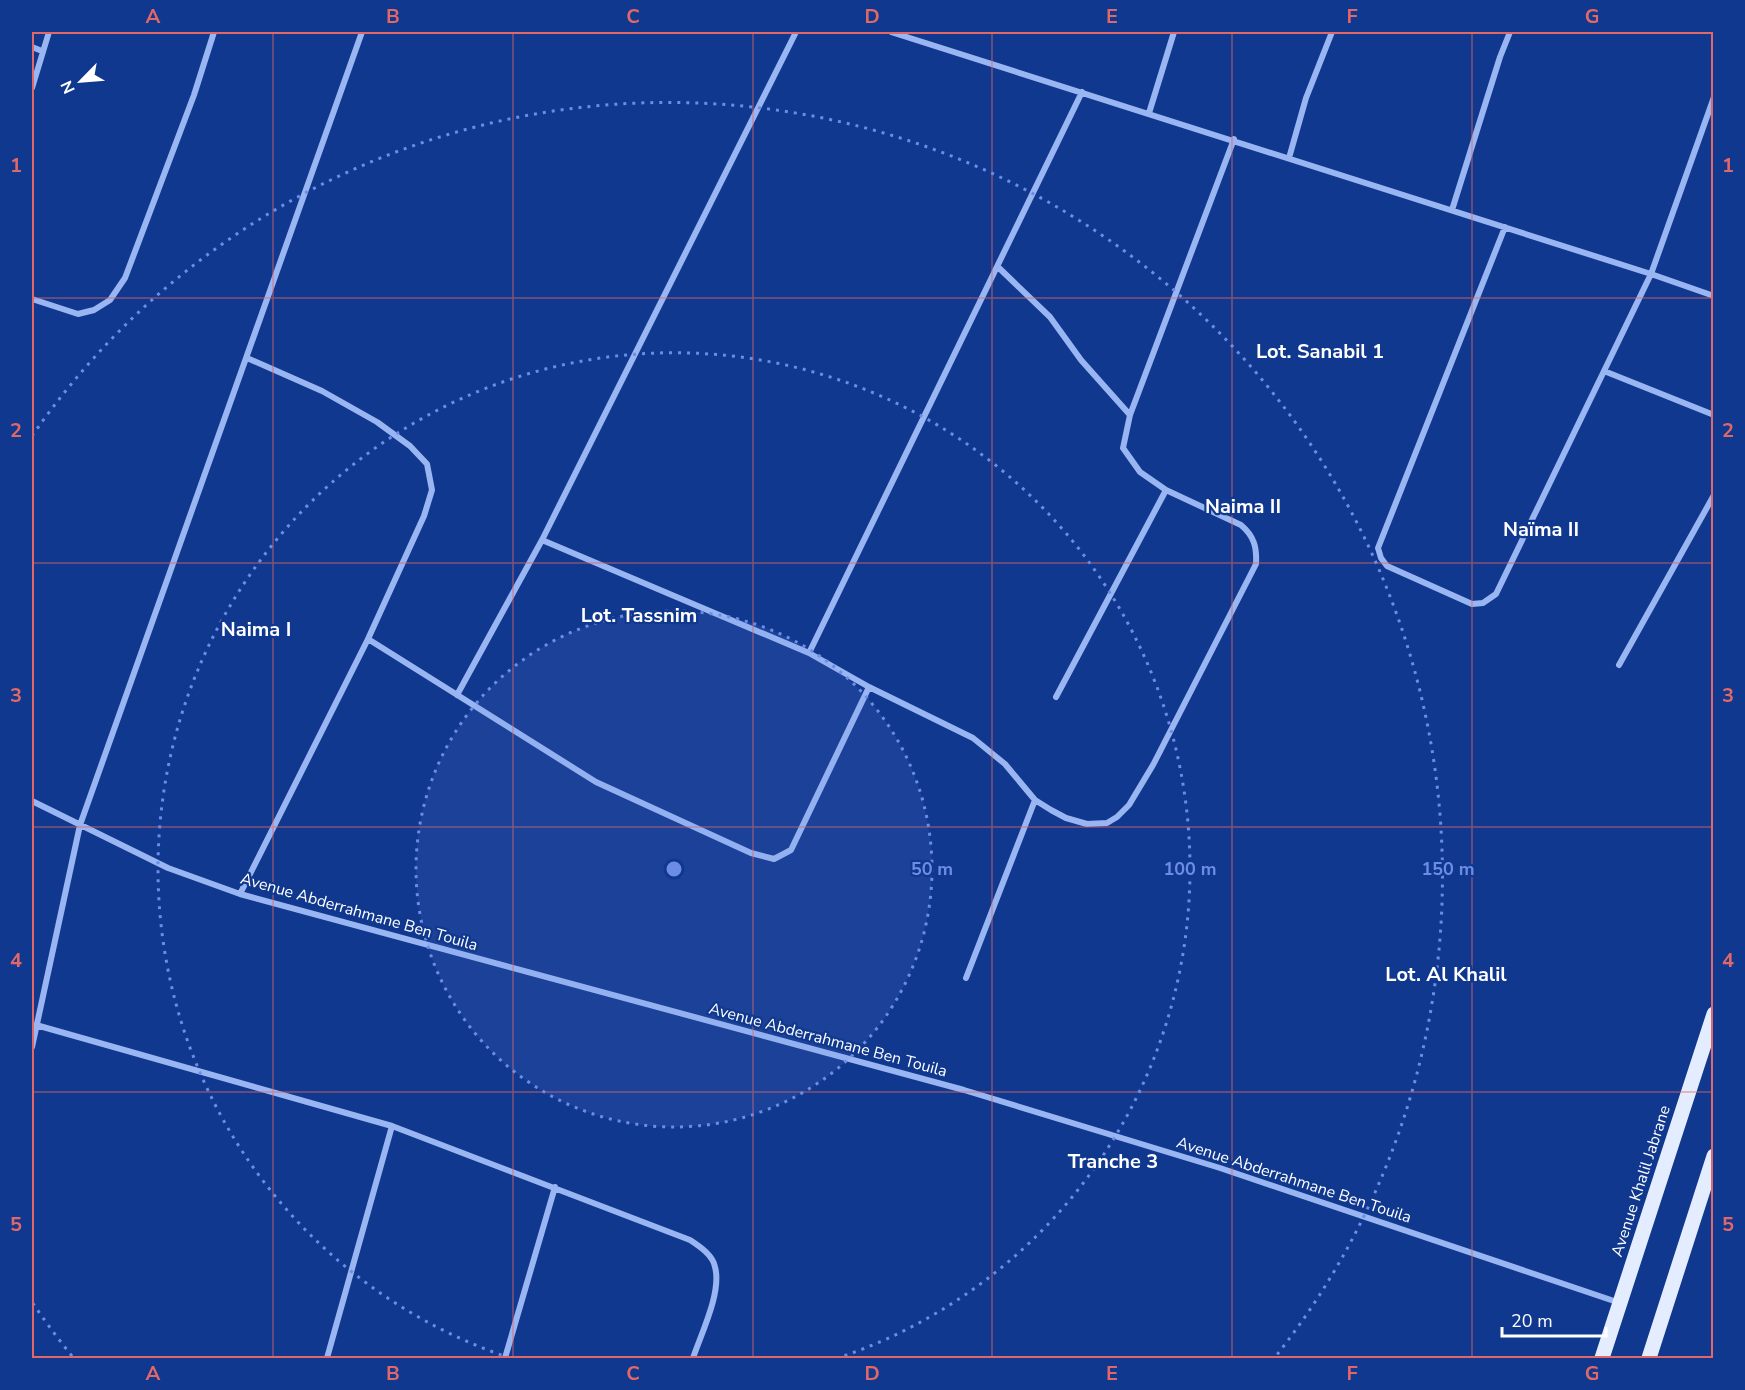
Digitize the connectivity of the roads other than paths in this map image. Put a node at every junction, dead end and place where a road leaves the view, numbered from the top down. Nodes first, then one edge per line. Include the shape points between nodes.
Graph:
1 (50, 32) edge
2 (214, 32) edge
3 (362, 32) edge
4 (796, 32) edge
5 (891, 32) edge
6 (1174, 32) edge
7 (1332, 32) edge
8 (1510, 32) edge
9 (32, 47) edge
10 (42, 51) junction
11 (32, 88) edge
12 (1082, 92) junction
13 (1713, 97) edge
14 (1149, 113) junction
15 (1234, 139) junction
16 (1289, 158) junction
17 (1452, 210) junction
18 (1505, 227) junction
19 (998, 267) junction
20 (1651, 274) junction
21 (1713, 296) edge
22 (32, 299) edge
23 (247, 358) junction
24 (1604, 371) junction
25 (1130, 415) junction
26 (1713, 415) edge
27 (1166, 490) junction
28 (1713, 495) edge
29 (542, 540) junction
30 (368, 639) junction
31 (809, 652) junction
32 (1619, 665) dead end
33 (869, 687) junction
34 (457, 695) junction
35 (1056, 697) dead end
36 (1035, 800) junction
37 (32, 801) edge
38 (80, 825) junction
39 (240, 894) junction
40 (966, 978) dead end
41 (1713, 1014) edge
42 (36, 1025) junction
43 (32, 1047) edge
44 (392, 1126) junction
45 (1713, 1156) edge
46 (555, 1187) junction
47 (1620, 1304) junction
48 (327, 1359) edge
49 (505, 1359) edge
50 (693, 1359) edge
51 (1602, 1359) edge
52 (1649, 1359) edge

1 - 10 street
2 - 22 street via 125,278 110,300 78,314
3 - 23 street
4 - 29 street
5 - 12 street
6 - 14 street
7 - 16 street via 1306,98
8 - 17 street
9 - 10 street
10 - 11 street
12 - 14 street
12 - 19 street
13 - 20 street
14 - 15 street
15 - 16 street
15 - 25 street
16 - 17 street
17 - 18 street
18 - 20 street
18 - 24 street via 1378,548 1387,566 1472,604 1483,603 1496,594
19 - 25 street via 1050,316
19 - 31 street
20 - 21 street
20 - 24 street
23 - 30 street via 322,391 377,422 427,464 432,490 424,516
23 - 38 street
24 - 26 street
25 - 27 street via 1122,448 1140,472
27 - 35 street
27 - 36 street via 1241,525 1255,541 1256,564 1129,805 1107,823 1087,824 1066,818
28 - 32 street
29 - 31 street
29 - 34 street
30 - 34 street
30 - 39 street
31 - 33 street
33 - 34 street via 791,850 774,859 751,853 596,782
33 - 36 street via 973,738 1005,764
36 - 40 street
37 - 38 street, Avenue Abderrahmane Ben Touila
38 - 39 street, Avenue Abderrahmane Ben Touila via 168,868
38 - 42 street
39 - 47 street, Avenue Abderrahmane Ben Touila via 964,1090 1220,1168
41 - 47 main road, Avenue Khalil Jabrane
42 - 43 street
42 - 44 street
44 - 46 street
44 - 48 street
45 - 52 main road
46 - 49 street
46 - 50 street via 690,1240 703,1249 715,1265 717,1285
47 - 51 main road, Avenue Khalil Jabrane

